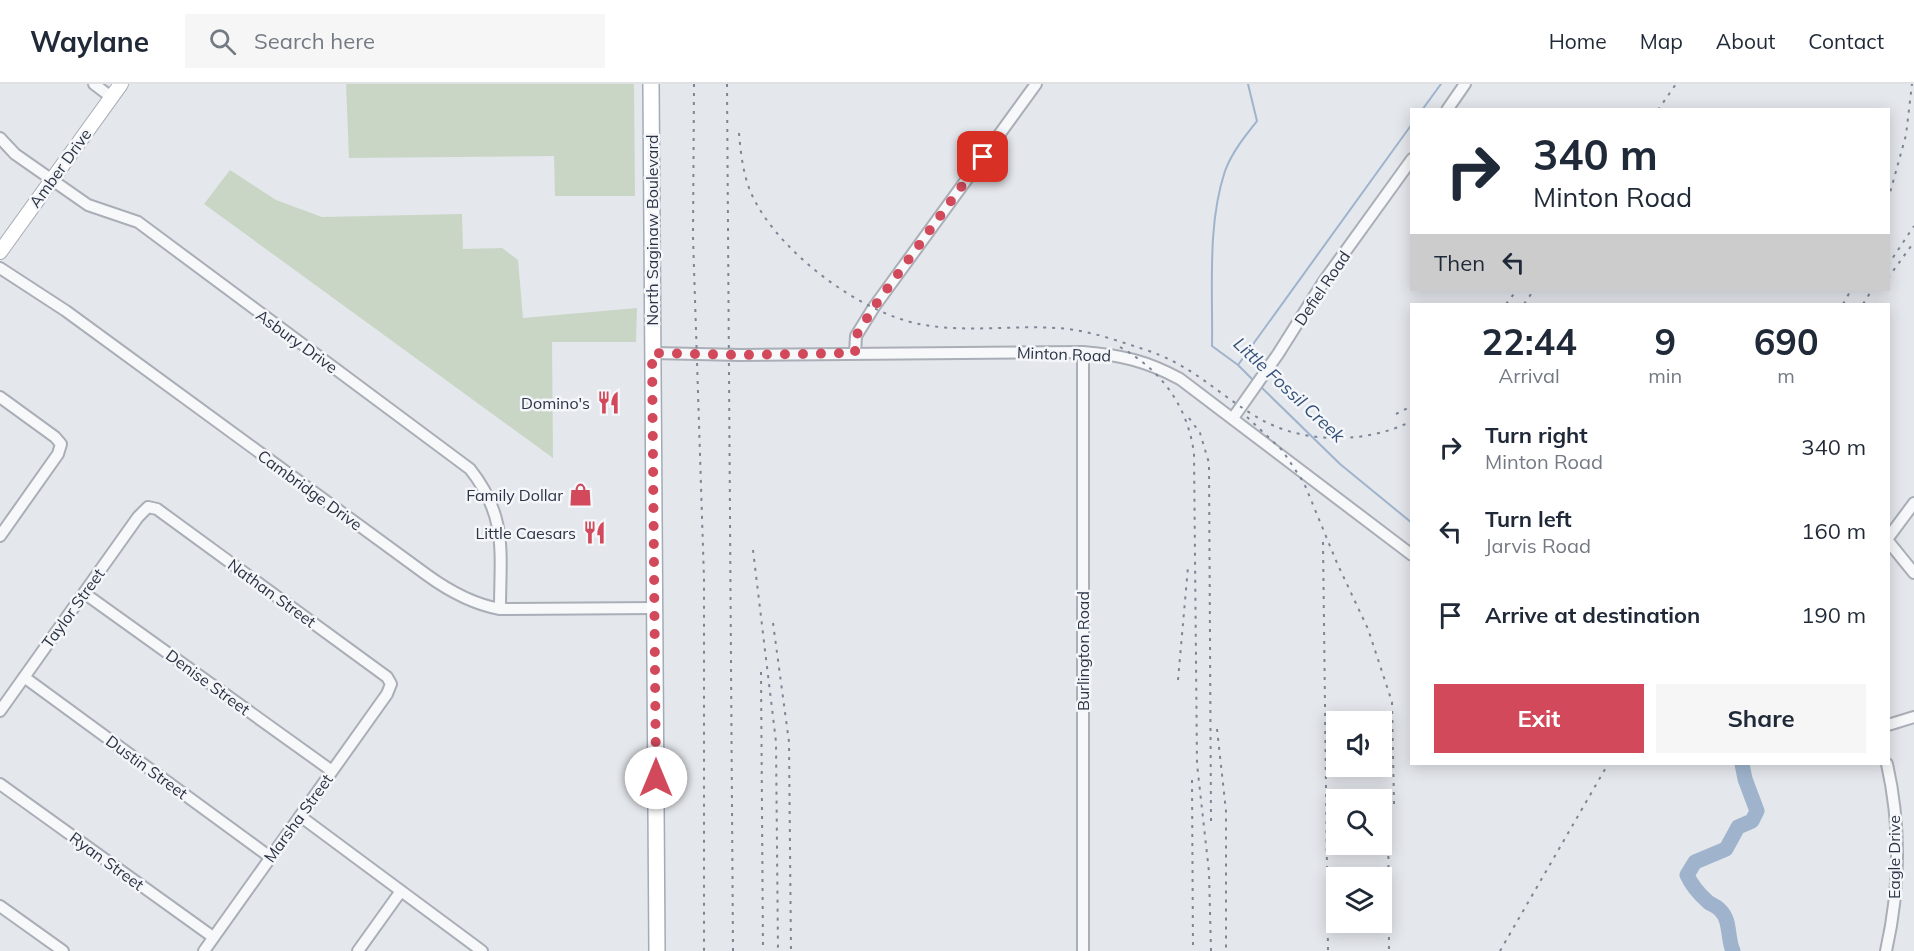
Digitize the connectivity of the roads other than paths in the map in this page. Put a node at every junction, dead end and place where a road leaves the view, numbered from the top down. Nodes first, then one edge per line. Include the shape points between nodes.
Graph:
1 (94, 84) edge
2 (121, 84) edge
3 (651, 84) edge
4 (1036, 84) edge
5 (1465, 84) edge
6 (111, 97) junction
7 (1448, 108) edge
8 (0, 138) edge
9 (1410, 162) edge
10 (51, 181) junction
11 (0, 252) edge
12 (0, 268) edge
13 (1083, 352) junction
14 (652, 353) junction
15 (855, 353) junction
16 (0, 397) edge
17 (1233, 418) junction
18 (1914, 503) edge
19 (148, 507) joint
20 (0, 536) edge
21 (1890, 537) edge
22 (1890, 543) edge
23 (1410, 553) edge
24 (1914, 573) edge
25 (84, 593) junction
26 (655, 608) junction
27 (500, 609) junction
28 (24, 677) junction
29 (391, 684) joint
30 (0, 711) edge
31 (1914, 717) edge
32 (1890, 724) edge
33 (1887, 765) edge
34 (332, 771) junction
35 (0, 784) edge
36 (300, 816) junction
37 (270, 856) junction
38 (401, 891) junction
39 (0, 906) edge
40 (213, 938) junction
41 (63, 951) edge
42 (204, 951) edge
43 (358, 951) edge
44 (482, 951) edge
45 (657, 951) edge
46 (1083, 951) edge
47 (1886, 951) edge

1 - 6 street
2 - 6 street, Amber Drive
3 - 14 main road, North Saginaw Boulevard
4 - 15 street via 874,307 856,336
5 - 7 street
6 - 10 street, Amber Drive
8 - 10 street, Asbury Drive
9 - 17 street, Defiel Road
10 - 11 street, Amber Drive
10 - 27 street, Asbury Drive via 88,206 138,222 470,470 490,497 500,533
12 - 27 street, Cambridge Drive via 66,311 440,584 471,601
13 - 15 street, Minton Road
13 - 17 street, Minton Road via 1143,361 1180,379
13 - 46 street, Burlington Road
14 - 15 street, Minton Road
14 - 26 main road, North Saginaw Boulevard
16 - 20 street via 61,444 58,454
17 - 23 street, Minton Road
18 - 21 street
19 - 25 street, Taylor Street
19 - 29 street, Nathan Street via 157,508 387,676
22 - 24 street
25 - 28 street, Taylor Street
25 - 34 street, Denise Street
26 - 27 street, Cambridge Drive
26 - 45 main road, North Saginaw Boulevard
28 - 30 street, Taylor Street
28 - 37 street, Dustin Street
29 - 34 street, Marsha Street
31 - 32 street
33 - 47 street, Eagle Drive via 1898,842 1894,908
34 - 36 street, Marsha Street
35 - 40 street, Ryan Street
36 - 37 street, Marsha Street
36 - 38 street
37 - 40 street, Marsha Street
38 - 43 street
38 - 44 street
39 - 41 street
40 - 42 street, Marsha Street

